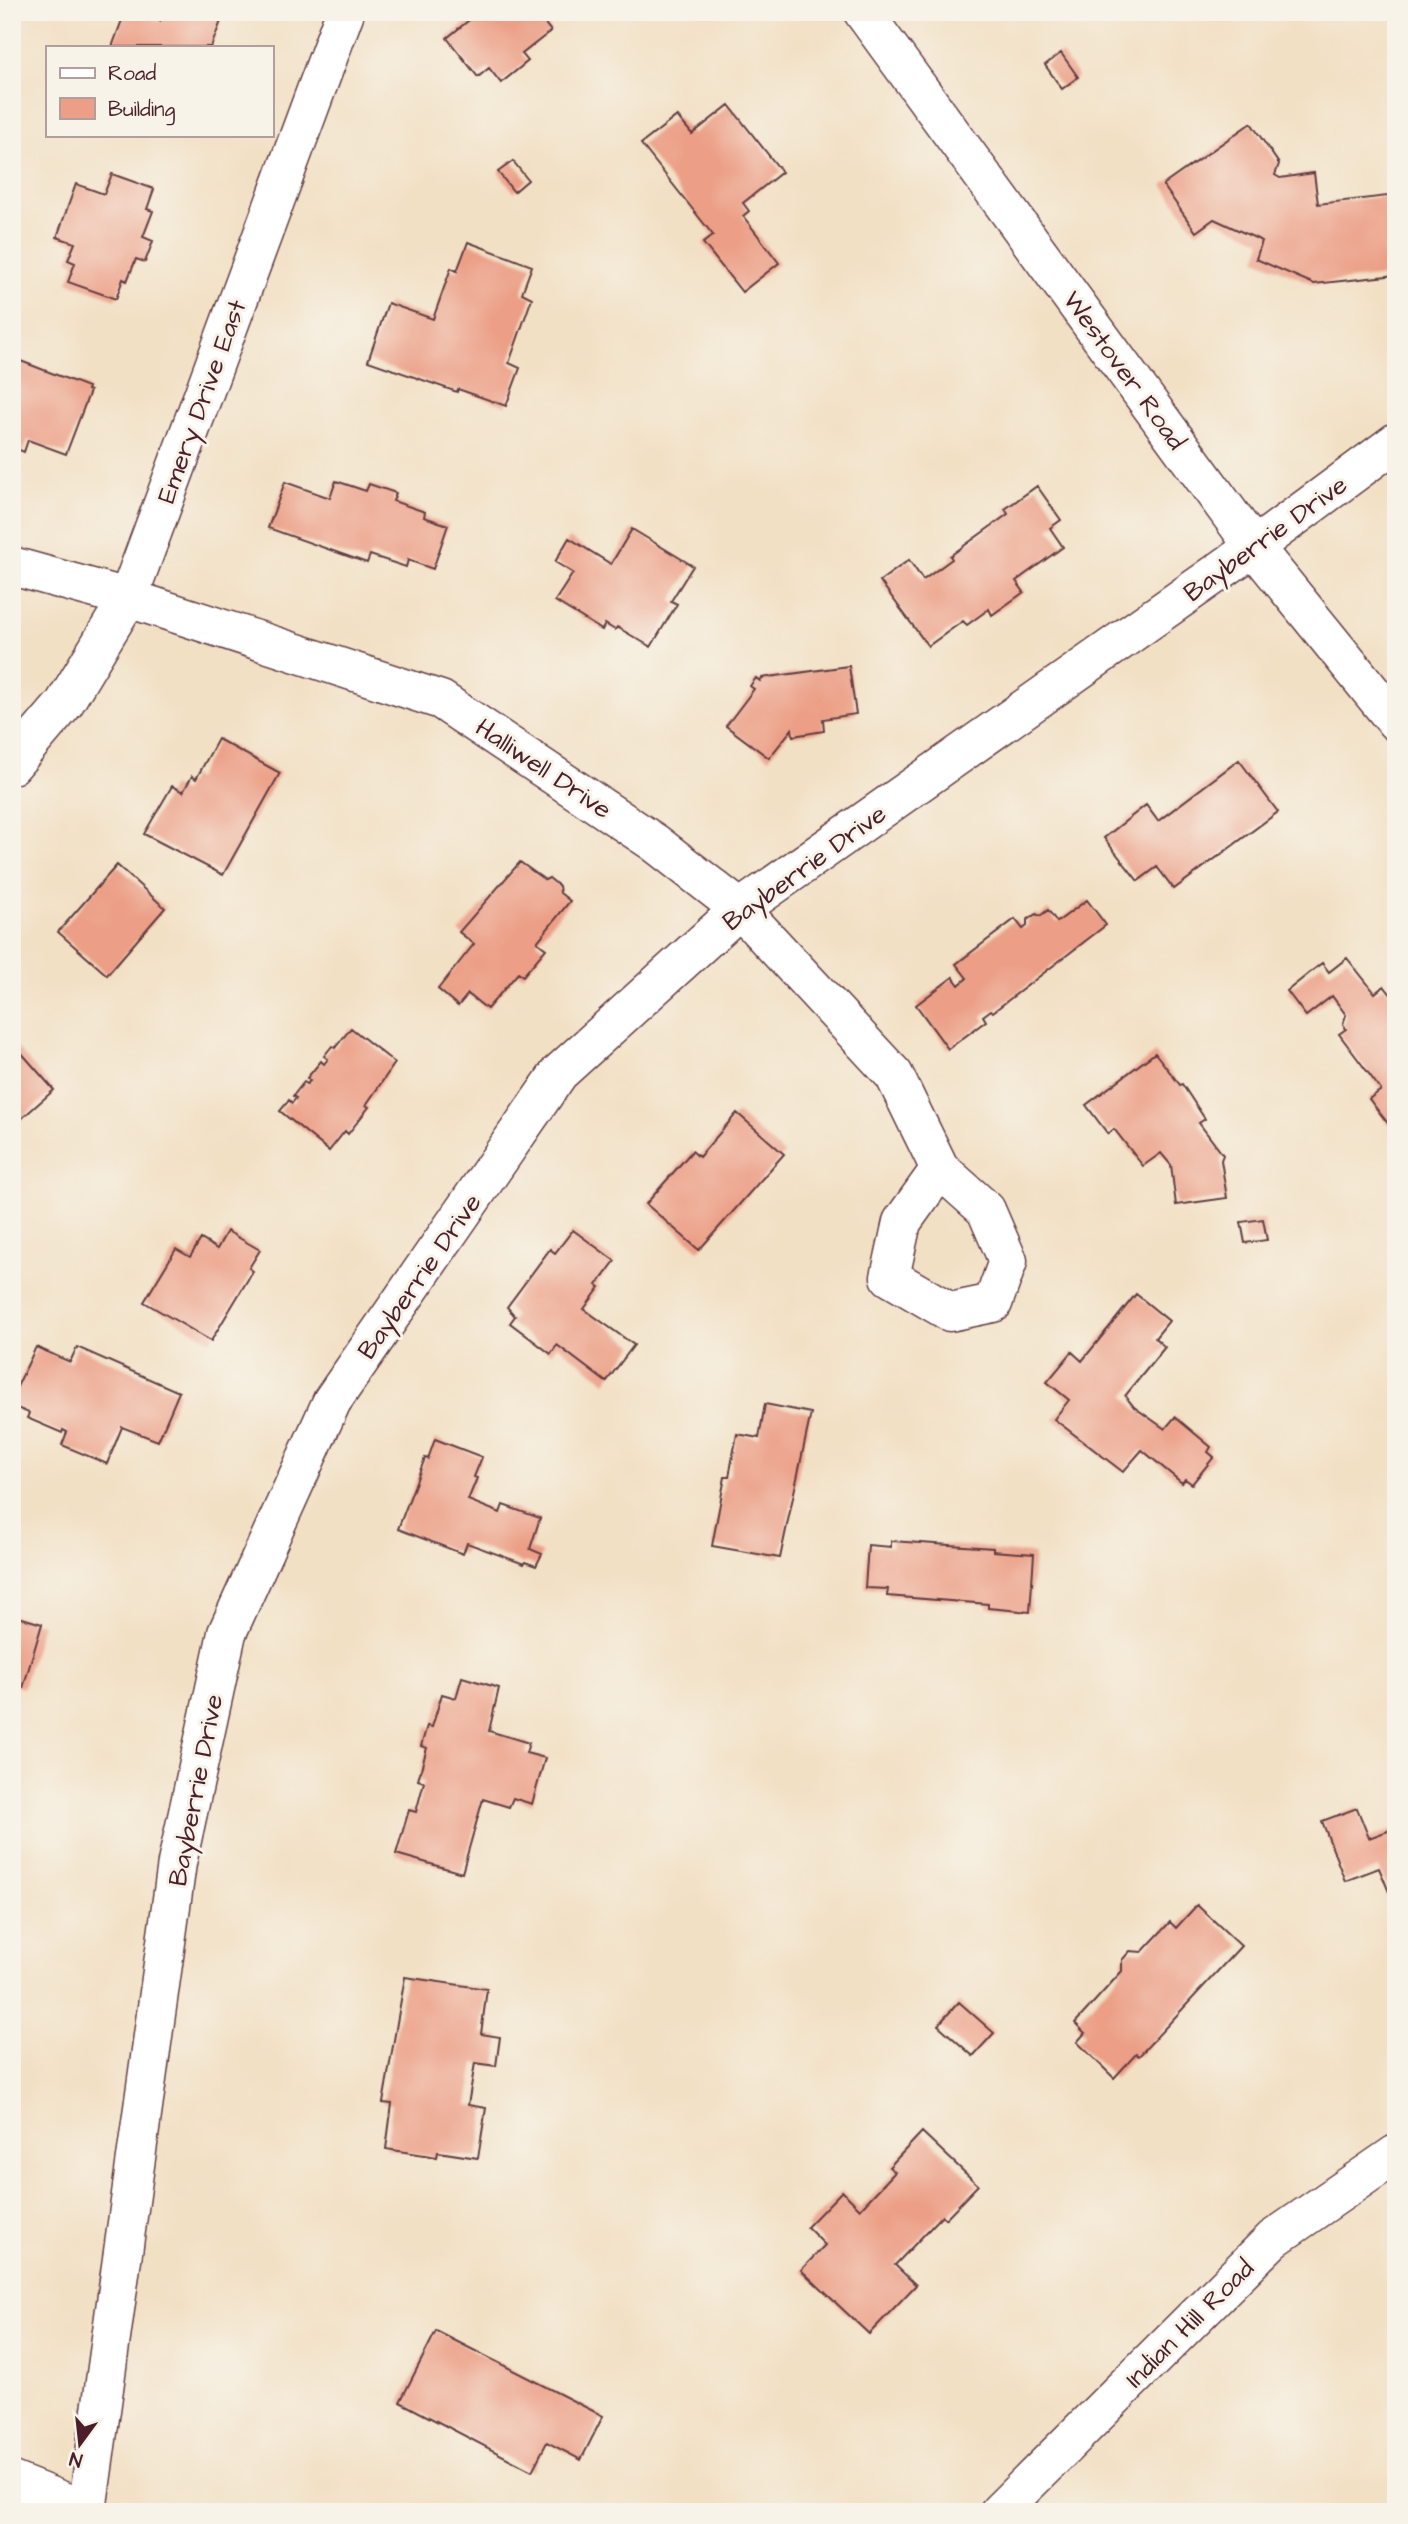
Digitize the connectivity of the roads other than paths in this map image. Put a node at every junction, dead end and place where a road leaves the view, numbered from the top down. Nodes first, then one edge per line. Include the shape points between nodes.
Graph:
1 (345, 12) edge
2 (863, 12) edge
3 (1396, 442) edge
4 (1254, 547) junction
5 (12, 566) edge
6 (128, 598) junction
7 (1396, 722) edge
8 (12, 765) edge
9 (740, 909) junction
10 (940, 1169) dead end
11 (1396, 2154) edge
12 (12, 2481) edge
13 (89, 2511) edge
14 (999, 2512) edge

1 - 6 street, Emery Drive East
2 - 4 street, Westover Road
3 - 4 street, Bayberrie Drive
4 - 7 street, Westover Road
4 - 9 street, Bayberrie Drive
5 - 6 street, Halliwell Drive
6 - 8 street, Emery Drive East via 64,704
6 - 9 street, Halliwell Drive via 441,700 655,843
9 - 10 street, Halliwell Drive via 894,1075
9 - 13 street, Bayberrie Drive via 559,1073 332,1401 227,1633 177,1863
11 - 14 street, Indian Hill Road via 1273,2239
12 - 13 street

